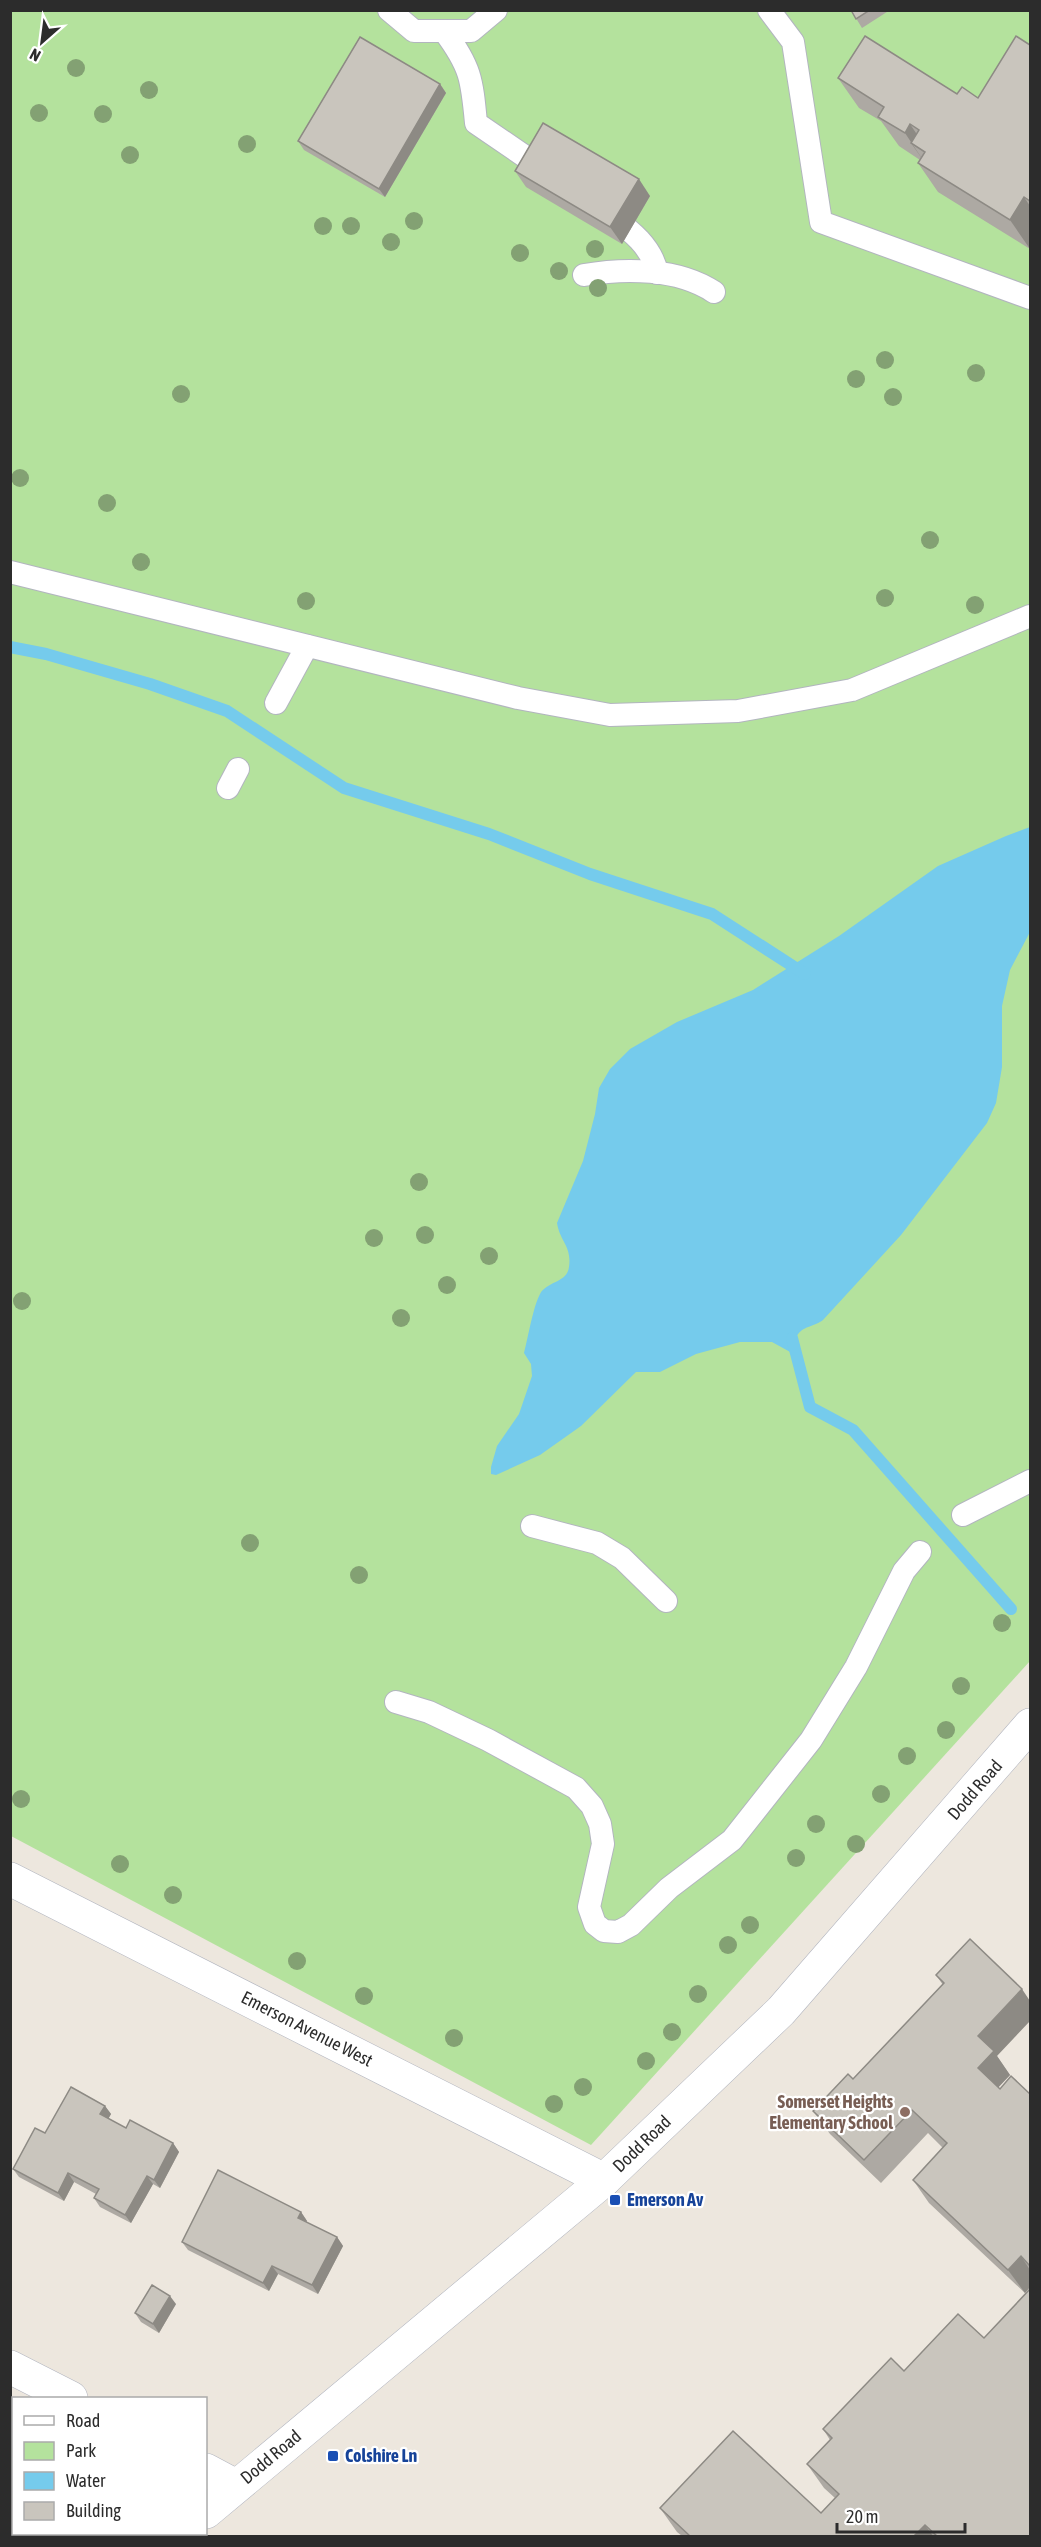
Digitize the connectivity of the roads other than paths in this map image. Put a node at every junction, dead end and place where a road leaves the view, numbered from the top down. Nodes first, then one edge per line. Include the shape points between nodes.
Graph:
1 (389, 10) edge
2 (496, 10) edge
3 (769, 10) edge
4 (444, 31) junction
5 (657, 273) junction
6 (584, 275) dead end
7 (714, 292) dead end
8 (1030, 298) edge
9 (10, 572) edge
10 (1030, 616) edge
11 (307, 646) junction
12 (276, 703) dead end
13 (1030, 1481) edge
14 (963, 1515) dead end
15 (532, 1526) dead end
16 (920, 1552) dead end
17 (666, 1601) dead end
18 (396, 1702) dead end
19 (1030, 1725) edge
20 (10, 1879) edge
21 (604, 2180) junction
22 (10, 2367) edge
23 (68, 2397) edge
24 (207, 2471) edge
25 (236, 2486) junction
26 (207, 2511) edge

1 - 4 lane via 414,31
2 - 4 lane via 471,31
3 - 8 lane via 793,42 821,222
4 - 5 lane via 463,56 472,84 476,123 634,234 652,256
5 - 6 lane
5 - 7 lane via 701,283
9 - 11 lane
10 - 11 lane via 852,690 738,711 610,715 518,698
11 - 12 lane
13 - 14 lane
15 - 17 lane via 597,1543 622,1558
16 - 18 lane via 904,1572 856,1666 811,1740 732,1840 618,1932 604,1931 595,1924 589,1907 603,1844 592,1806 576,1788 488,1740 429,1712
19 - 21 main road, Dodd Road via 781,2011
20 - 21 main road, Emerson Avenue West
21 - 25 main road, Dodd Road
22 - 23 main road
24 - 25 main road
25 - 26 main road, Dodd Road

